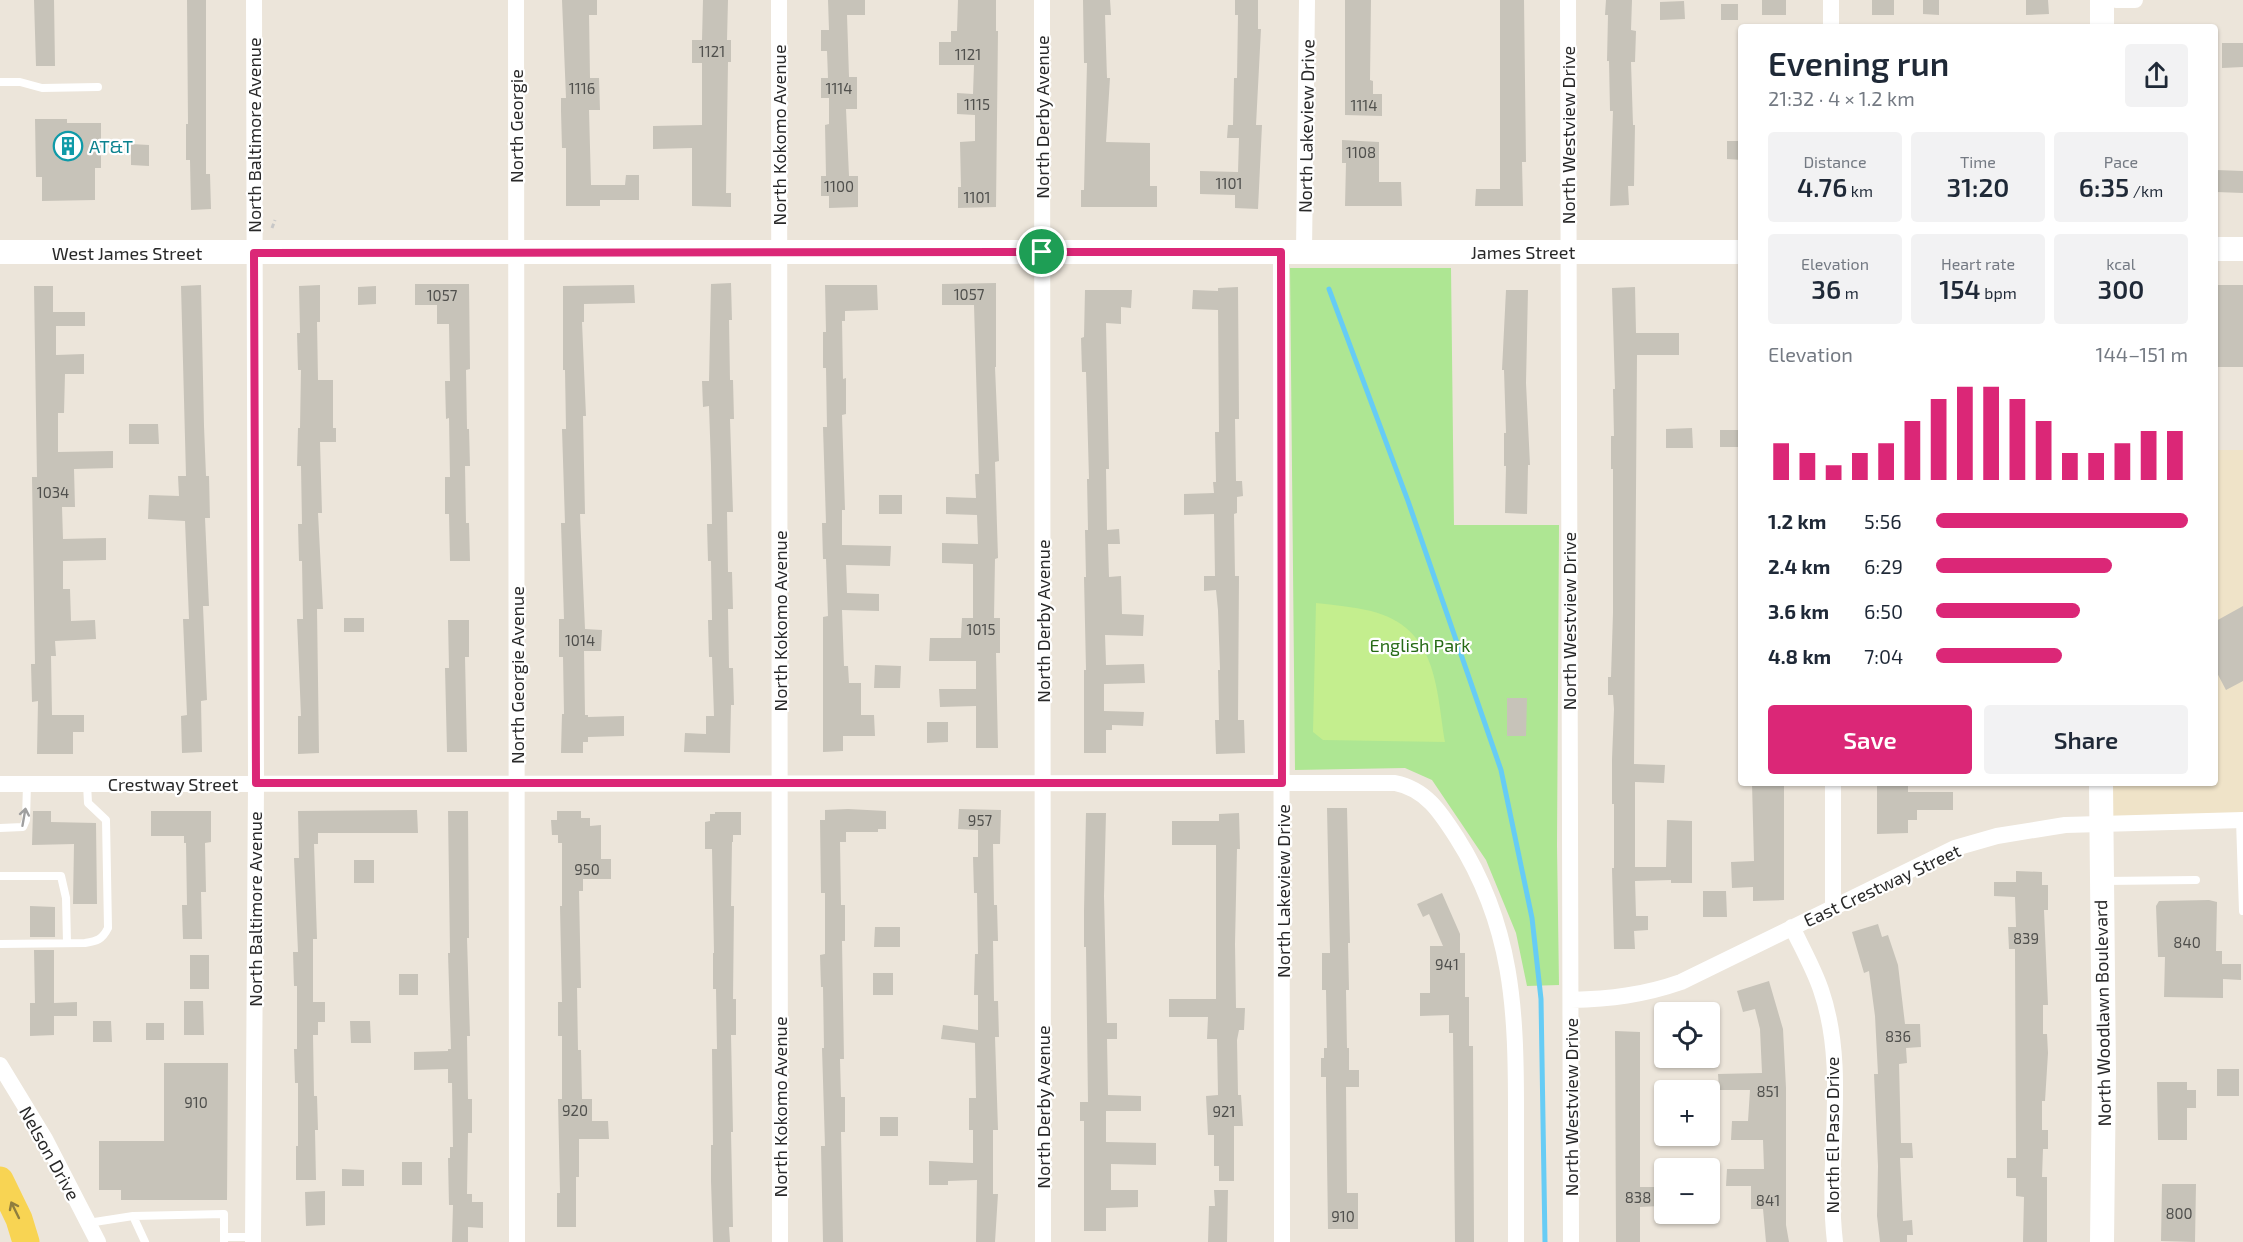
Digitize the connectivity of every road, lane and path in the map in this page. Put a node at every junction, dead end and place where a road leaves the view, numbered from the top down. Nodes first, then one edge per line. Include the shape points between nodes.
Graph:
1 (254, 0) edge
2 (516, 0) edge
3 (779, 0) edge
4 (1042, 0) edge
5 (1307, 0) edge
6 (1568, 0) edge
7 (1831, 0) edge
8 (2102, 0) edge
9 (2116, 0) edge
10 (2135, 0) edge
11 (1831, 24) edge
12 (2103, 24) edge
13 (0, 82) edge
14 (98, 87) dead end
15 (2218, 249) edge
16 (2243, 249) edge
17 (0, 252) edge
18 (1042, 252) junction
19 (1292, 252) junction
20 (1738, 252) edge
21 (254, 253) junction
22 (517, 253) junction
23 (779, 253) junction
24 (1568, 253) junction
25 (256, 783) junction
26 (517, 783) junction
27 (781, 783) junction
28 (1043, 783) junction
29 (1282, 783) junction
30 (0, 784) edge
31 (27, 784) junction
32 (87, 784) junction
33 (1833, 786) edge
34 (2101, 786) edge
35 (2242, 820) edge
36 (2101, 824) junction
37 (0, 828) edge
38 (0, 876) edge
39 (2196, 880) dead end
40 (2100, 881) junction
41 (1833, 908) junction
42 (2243, 911) edge
43 (1792, 927) junction
44 (68, 943) junction
45 (0, 944) edge
46 (1571, 1000) junction
47 (0, 1065) edge
48 (0, 1180) edge
49 (133, 1216) junction
50 (88, 1222) junction
51 (224, 1239) edge
52 (253, 1240) edge
53 (25, 1242) edge
54 (98, 1242) edge
55 (145, 1242) edge
56 (517, 1242) edge
57 (780, 1242) edge
58 (1043, 1242) edge
59 (1282, 1242) edge
60 (1516, 1242) edge
61 (1571, 1242) edge
62 (1835, 1242) edge
63 (2102, 1242) edge

1 - 21 street, North Baltimore Avenue
2 - 22 street, North Georgie
3 - 23 street, North Kokomo Avenue
4 - 18 street, North Derby Avenue
5 - 19 street, North Lakeview Drive
6 - 24 street, North Westview Drive
7 - 11 street
8 - 12 street
9 - 10 street
13 - 14 lane via 42,88
15 - 16 street
17 - 21 street, West James Street
18 - 19 street, James Street
18 - 23 street, James Street
18 - 28 street, North Derby Avenue
19 - 24 street, James Street
19 - 29 street, North Lakeview Drive
20 - 24 street, James Street
21 - 22 street, West James Street
21 - 25 street, North Baltimore Avenue
22 - 23 street, West James Street
22 - 26 street, North Georgie Avenue
23 - 27 street, North Kokomo Avenue
24 - 46 street, North Westview Drive
25 - 26 street, Crestway Street
25 - 32 street, Crestway Street
25 - 52 street, North Baltimore Avenue
26 - 27 street, Crestway Street
26 - 56 street, North Georgie Avenue
27 - 28 street, Crestway Street
27 - 57 street, North Kokomo Avenue
28 - 29 street, Crestway Street
28 - 58 street, North Derby Avenue
29 - 59 street, North Lakeview Drive
29 - 60 street, Crestway Street via 1408,786 1432,803 1473,863 1503,942 1511,987 1516,1034
30 - 31 street, Crestway Street
31 - 32 street, Crestway Street
37 -> 31 lane via 23,827
32 - 44 lane via 88,803 106,820 108,928 97,941
33 - 41 street
34 - 36 street, North Woodlawn Boulevard
35 - 36 street, East Crestway Street
35 - 42 lane
36 - 40 street, North Woodlawn Boulevard
36 - 41 street, East Crestway Street via 2032,829 1955,848
38 - 44 lane via 61,876
39 - 40 lane
40 - 63 street, North Woodlawn Boulevard
41 - 43 street, East Crestway Street
43 - 46 street, East Crestway Street via 1664,988 1606,1000
43 - 62 street, North El Paso Drive via 1821,989 1831,1041
44 - 45 lane
46 - 61 street, North Westview Drive
47 - 50 street, Nelson Drive via 45,1139
53 -> 48 main road via 19,1219
49 - 50 lane
49 - 51 lane via 224,1214
49 - 55 lane
50 - 54 street, Nelson Drive
51 - 52 lane

